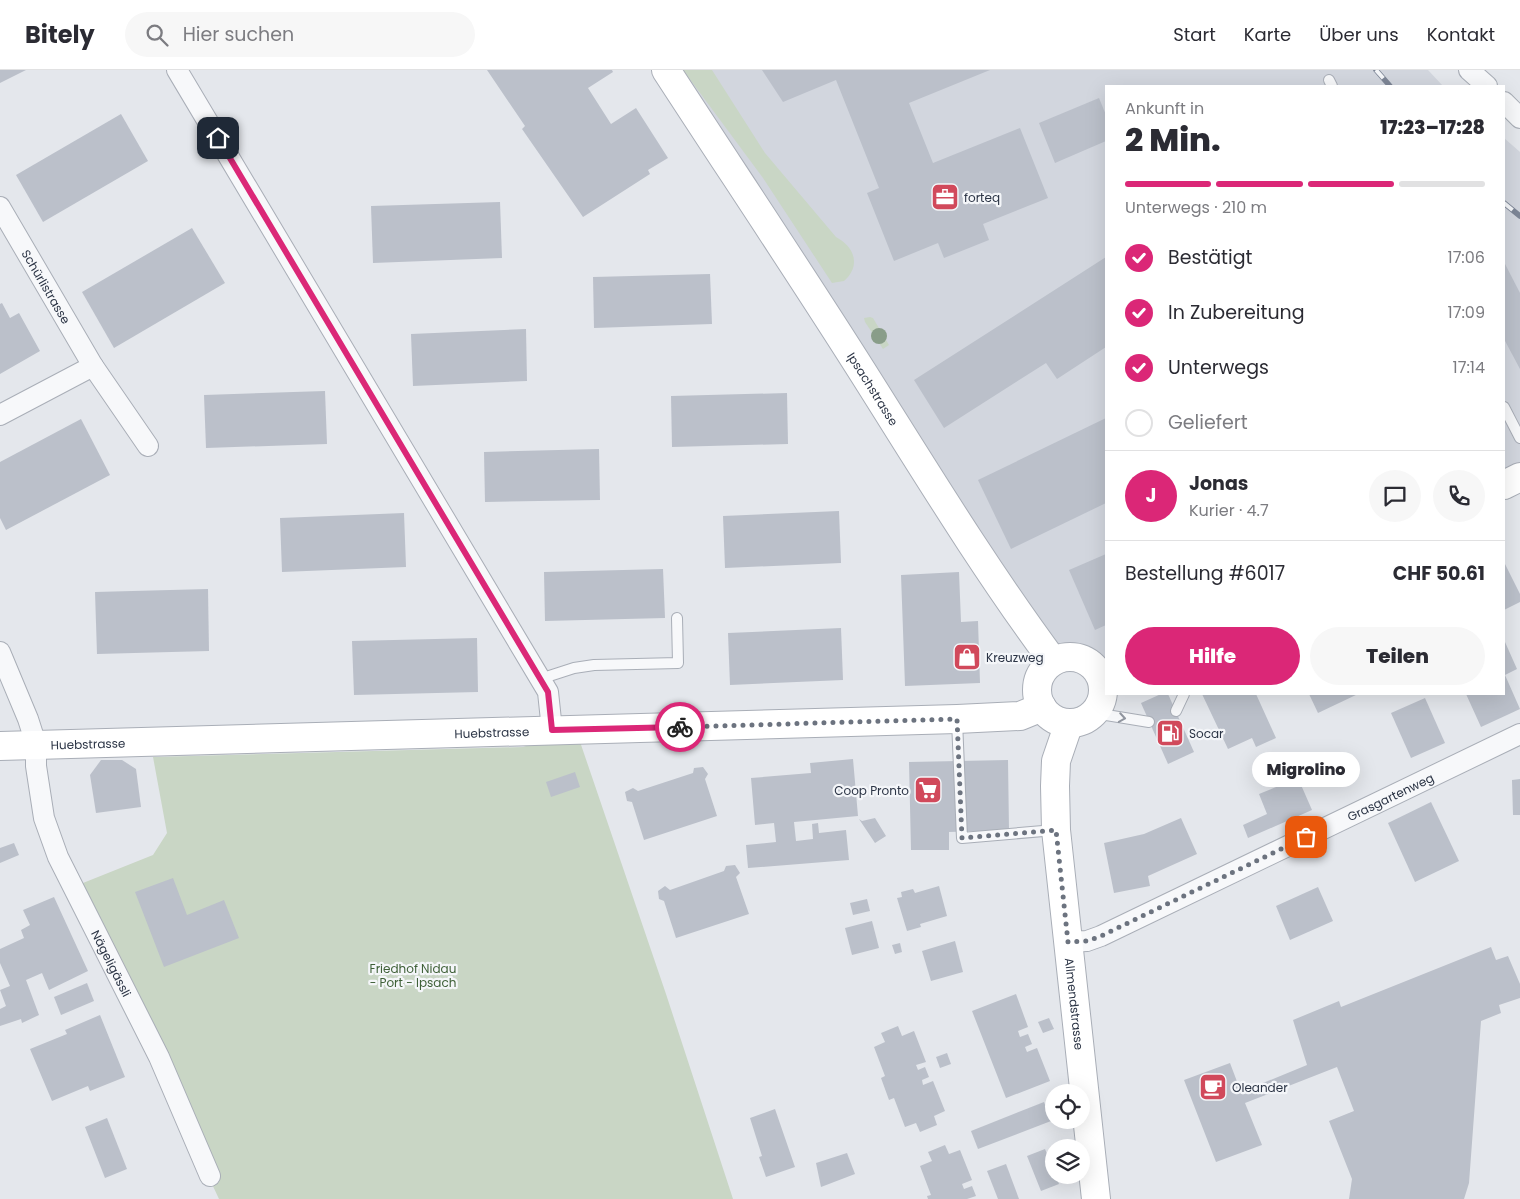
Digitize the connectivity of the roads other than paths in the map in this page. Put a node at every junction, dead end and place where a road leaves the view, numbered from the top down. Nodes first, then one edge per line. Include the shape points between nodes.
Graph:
1 (178, 70) edge
2 (666, 70) edge
3 (1469, 70) edge
4 (1485, 85) edge
5 (1505, 103) edge
6 (1520, 118) edge
7 (0, 207) edge
8 (93, 366) junction
9 (1505, 409) edge
10 (0, 414) edge
11 (1520, 438) edge
12 (148, 446) dead end
13 (1520, 477) edge
14 (1505, 484) edge
15 (677, 618) dead end
16 (0, 652) edge
17 (1053, 661) junction
18 (1104, 678) edge
19 (540, 679) junction
20 (1184, 695) edge
21 (1042, 708) junction
22 (1176, 711) dead end
23 (1094, 713) junction
24 (957, 719) junction
25 (1149, 722) dead end
26 (1069, 723) junction
27 (552, 730) junction
28 (1520, 734) edge
29 (36, 744) junction
30 (0, 746) edge
31 (1056, 830) junction
32 (1068, 942) junction
33 (210, 1176) dead end
34 (1096, 1199) edge

1 - 19 street
2 - 17 main road, Ipsachstrasse via 951,513
3 - 4 street
5 - 6 street
7 - 8 street, Schürlistrasse
8 - 10 street
8 - 12 street, Schürlistrasse
9 - 11 lane
13 - 14 main road
15 - 19 lane via 678,663 594,665
16 - 29 street
17 - 18 main road via 1082,658
17 - 21 main road via 1045,668 1037,688
18 - 23 main road via 1102,698
19 - 27 street via 548,692
20 - 22 lane
21 - 24 main road, Huebstrasse via 1020,716
21 - 26 main road via 1049,716
23 -> 25 lane
23 - 26 main road via 1087,719
24 - 27 main road, Huebstrasse
24 - 31 lane via 962,838
26 - 31 main road, Allmendstrasse via 1056,761
27 - 29 main road, Huebstrasse
28 - 32 street, Grasgartenweg via 1101,936
29 - 30 main road, Huebstrasse
29 - 33 street, Nägeligässli via 44,818 58,857 159,1057
31 - 32 main road, Allmendstrasse
32 - 34 main road, Allmendstrasse

